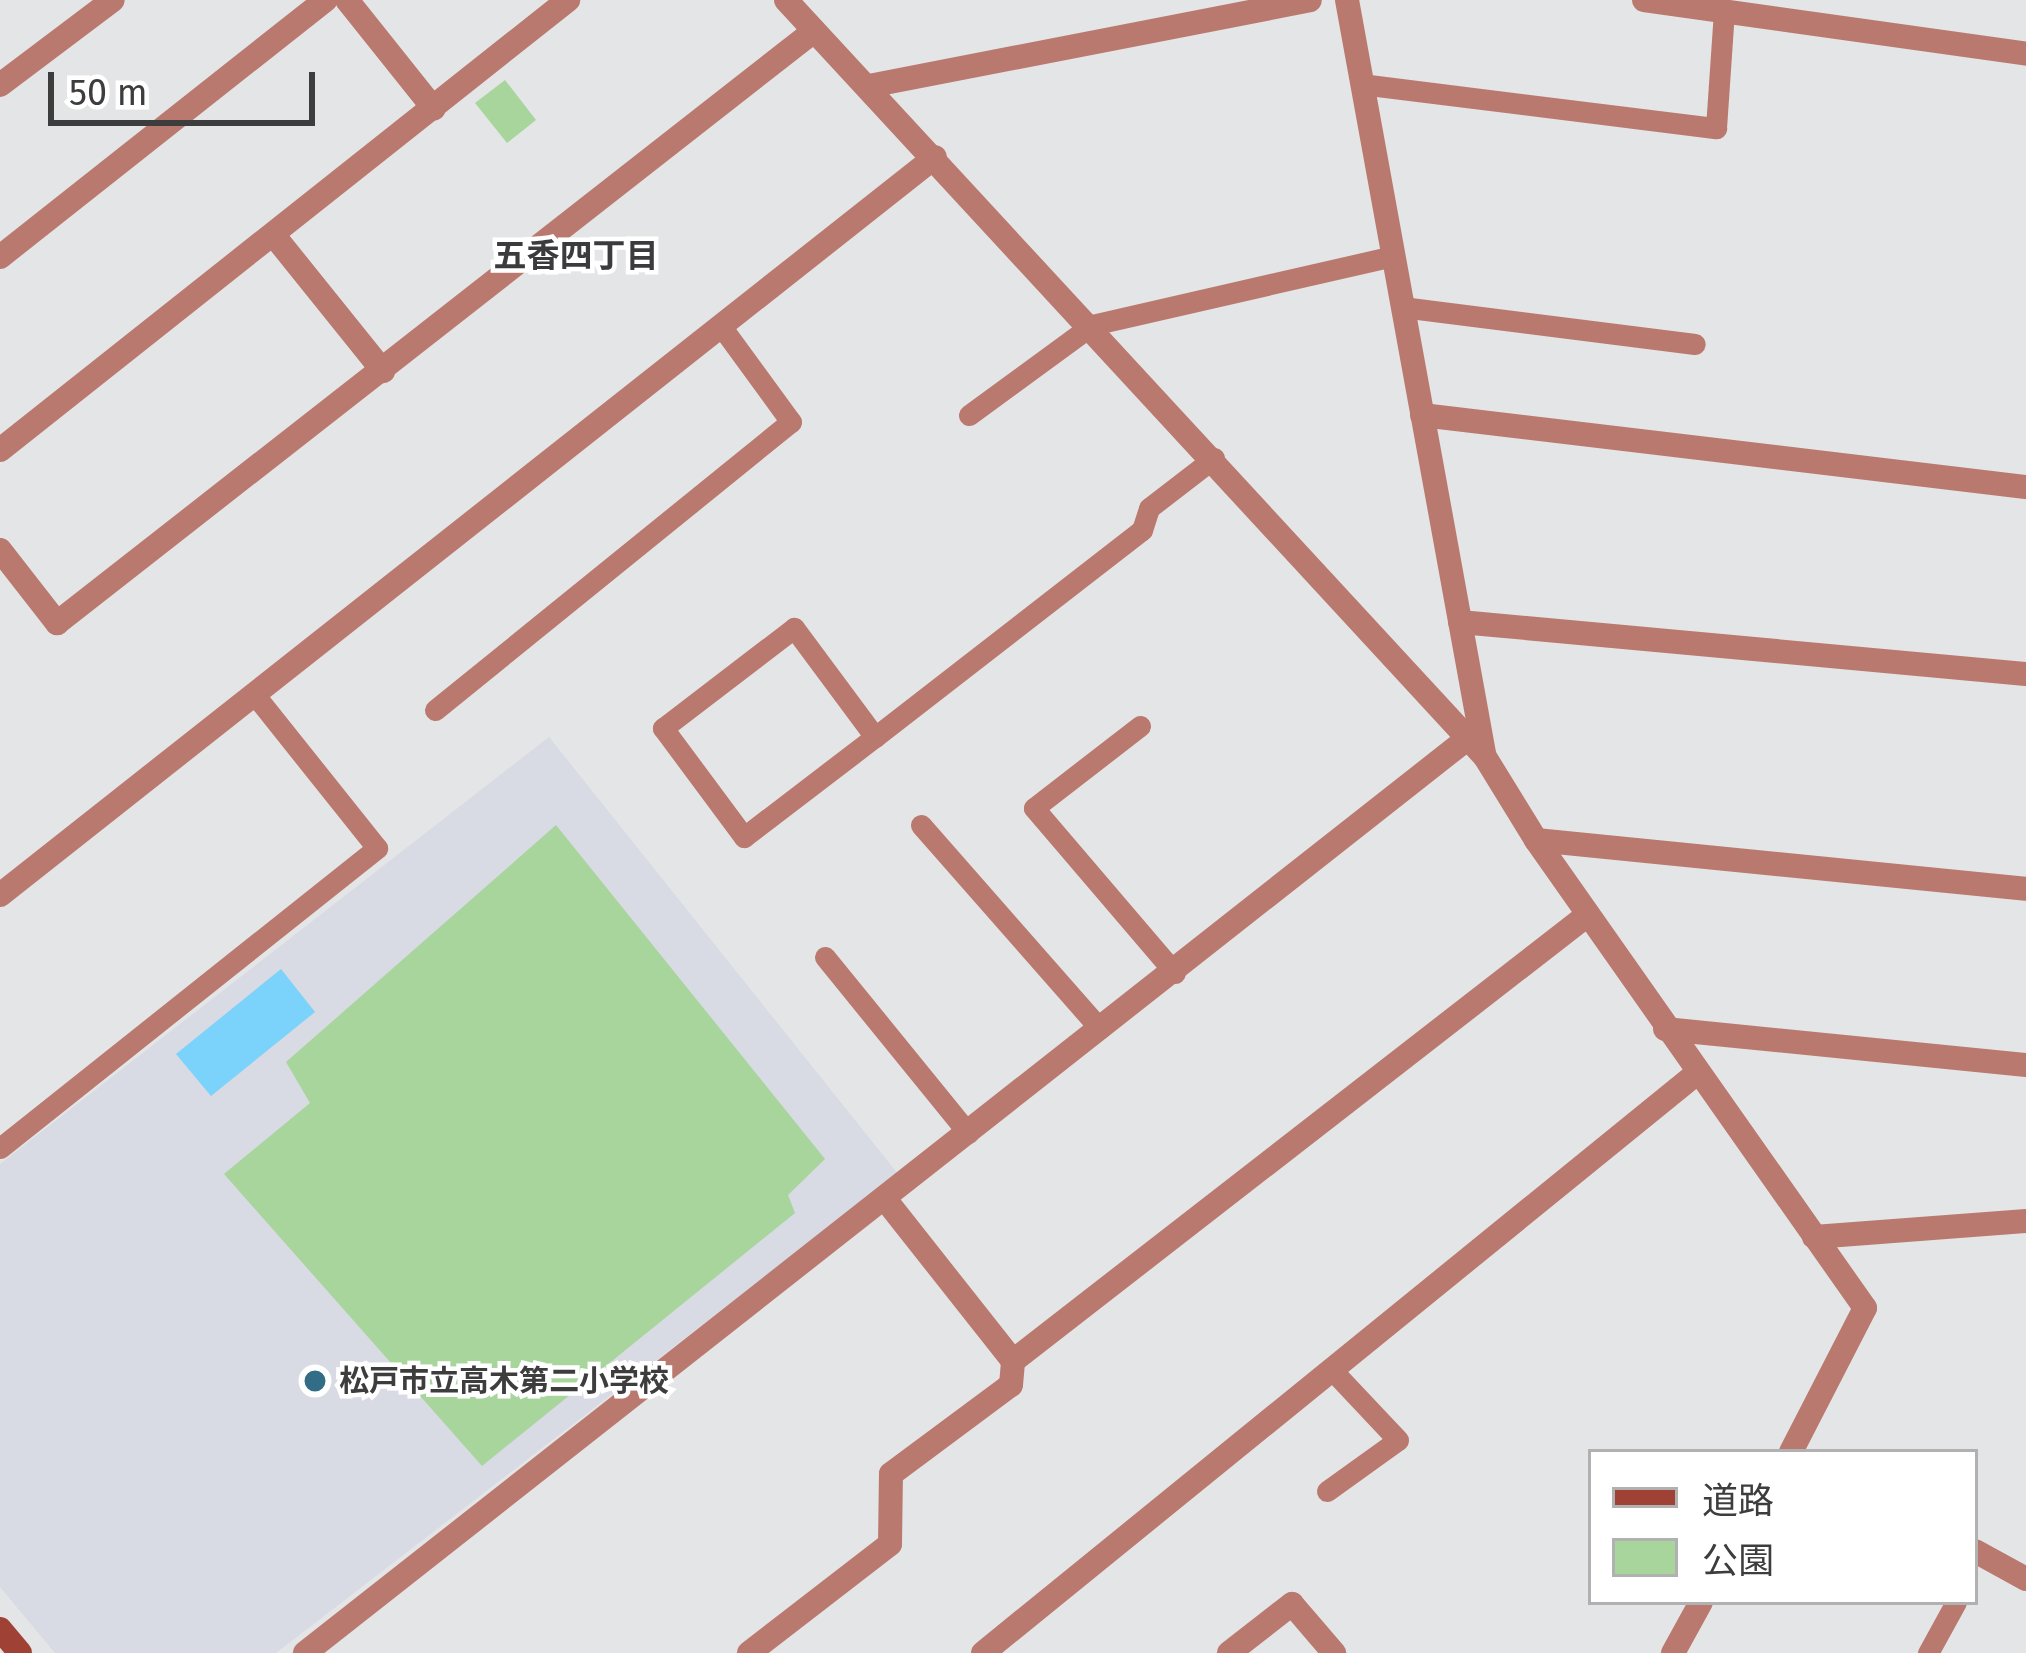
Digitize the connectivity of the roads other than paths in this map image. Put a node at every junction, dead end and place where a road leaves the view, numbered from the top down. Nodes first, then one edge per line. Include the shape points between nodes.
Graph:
1 (113, 0) edge
2 (326, 0) edge
3 (347, 0) edge
4 (568, 0) edge
5 (787, 0) edge
6 (1310, 0) edge
7 (1346, 0) edge
8 (1644, 0) edge
9 (1724, 11) junction
10 (814, 31) junction
11 (2026, 54) edge
12 (1361, 84) junction
13 (0, 85) edge
14 (869, 86) junction
15 (434, 109) junction
16 (935, 157) junction
17 (276, 238) junction
18 (0, 256) edge
19 (1393, 256) junction
20 (1402, 307) junction
21 (1092, 325) junction
22 (721, 326) junction
23 (1695, 344) dead end
24 (383, 371) junction
25 (970, 415) dead end
26 (1422, 415) junction
27 (1, 446) edge
28 (1214, 458) junction
29 (2026, 487) edge
30 (0, 550) edge
31 (1460, 622) junction
32 (2026, 674) edge
33 (254, 694) junction
34 (435, 710) dead end
35 (1140, 726) dead end
36 (875, 736) junction
37 (1476, 748) junction
38 (921, 825) dead end
39 (1536, 839) junction
40 (2026, 890) edge
41 (0, 895) edge
42 (1586, 916) junction
43 (825, 957) dead end
44 (1175, 973) junction
45 (1100, 1029) junction
46 (1664, 1029) junction
47 (2026, 1065) edge
48 (1696, 1075) junction
49 (968, 1133) junction
50 (0, 1148) edge
51 (885, 1199) junction
52 (2026, 1221) edge
53 (1814, 1238) junction
54 (1013, 1361) junction
55 (1333, 1371) junction
56 (1796, 1449) edge
57 (1327, 1491) dead end
58 (1978, 1559) edge
59 (2026, 1579) edge
60 (1698, 1605) edge
61 (1954, 1605) edge
62 (0, 1629) edge
63 (20, 1653) edge
64 (305, 1653) edge
65 (749, 1653) edge
66 (982, 1653) edge
67 (1229, 1653) edge
68 (1334, 1653) edge
69 (1673, 1653) edge
70 (1928, 1653) edge

1 - 13 street
2 - 18 street
3 - 15 street
4 - 15 street
5 - 10 street
6 - 14 street
7 - 12 street
8 - 9 street
9 - 11 street
9 - 12 lane via 1715,128
10 - 14 street
10 - 24 street
12 - 19 street
14 - 16 street
15 - 17 street
16 - 21 street
16 - 22 street
17 - 24 street
17 - 27 street
19 - 20 street
19 - 21 lane
20 - 23 lane
20 - 26 street
21 - 25 lane
21 - 28 street
22 - 33 street
22 - 34 lane via 791,422
24 - 30 street via 57,623
26 - 29 street
26 - 31 street
28 - 36 lane via 1149,508 1142,530
28 - 37 street
31 - 32 street
31 - 37 street
33 - 41 street
33 - 50 lane via 376,848
35 - 44 lane via 1034,808
36 - 36 lane via 794,628 663,728 744,837
37 - 39 street
37 - 44 street
38 - 45 lane
39 - 40 street
39 - 42 street
42 - 46 street
42 - 54 street
43 - 49 lane
44 - 45 street
45 - 49 street
46 - 47 street
46 - 48 street
48 - 53 street
48 - 55 street
49 - 51 street
51 - 54 street
51 - 64 street
52 - 53 street
53 - 56 street via 1865,1308
54 - 65 street via 1011,1385 891,1474 890,1544
55 - 57 lane via 1398,1441
55 - 66 street
58 - 59 street
60 - 69 street
61 - 70 lane
62 - 63 main road
67 - 68 street via 1292,1604

